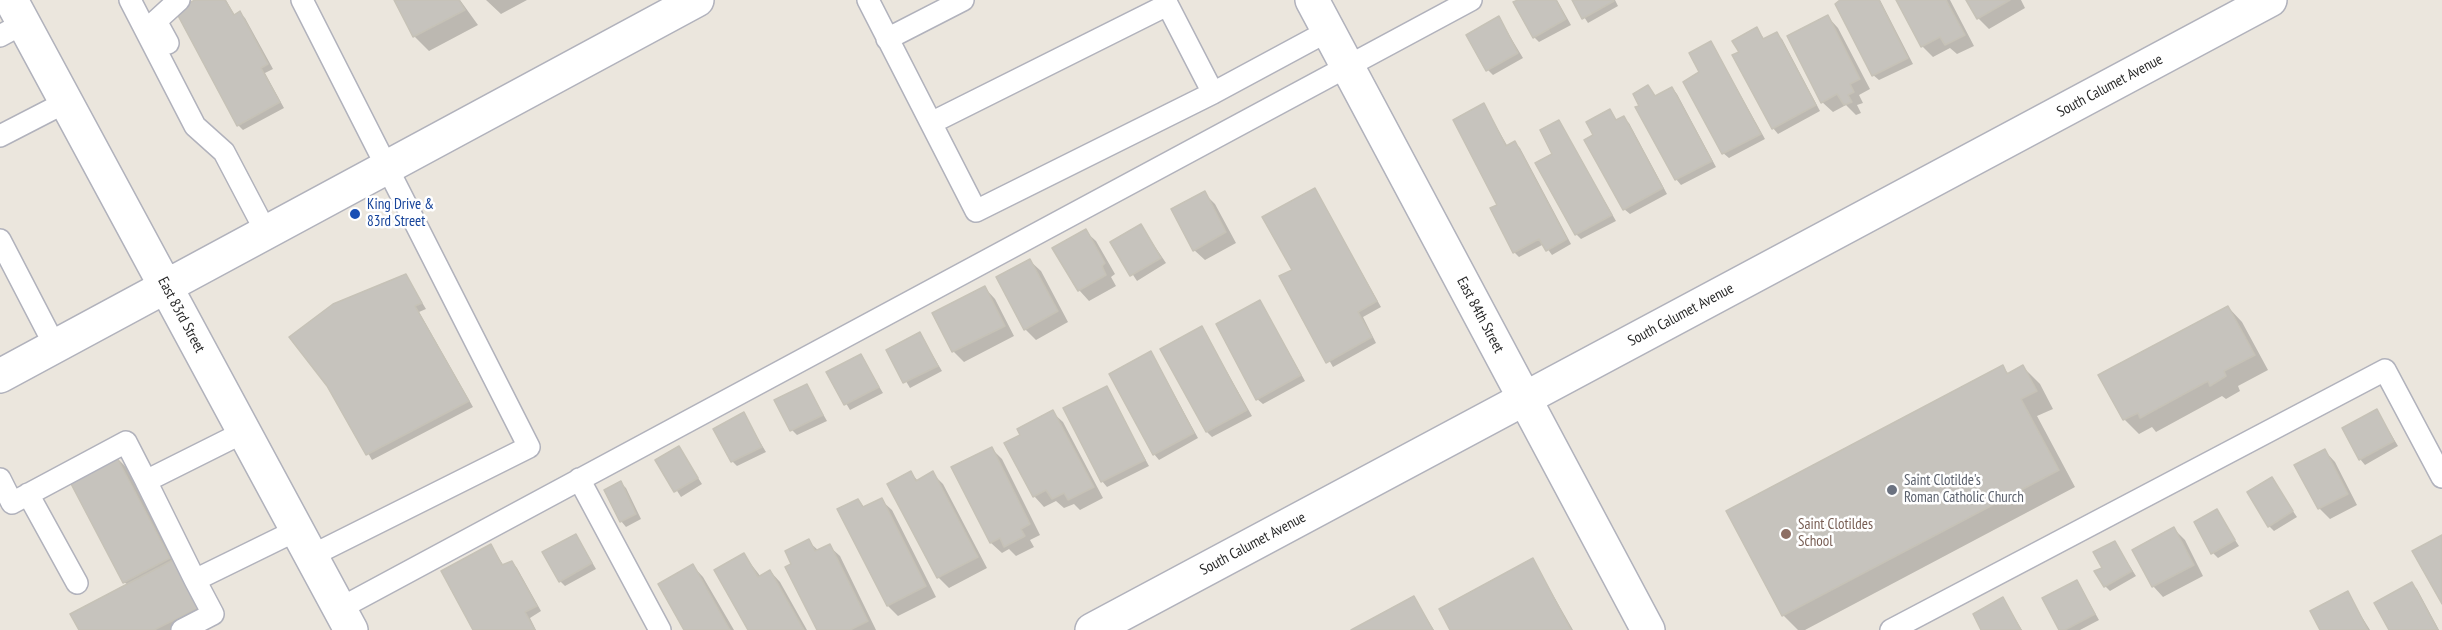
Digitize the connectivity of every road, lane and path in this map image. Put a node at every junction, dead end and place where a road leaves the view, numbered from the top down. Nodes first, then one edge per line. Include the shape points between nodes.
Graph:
1 (130, 0) edge
2 (179, 0) edge
3 (302, 0) edge
4 (697, 0) edge
5 (868, 0) edge
6 (963, 0) edge
7 (1312, 0) edge
8 (1471, 0) edge
9 (2270, 0) edge
10 (1166, 2) edge
11 (12, 20) edge
12 (1328, 31) junction
13 (887, 39) junction
14 (1347, 66) junction
15 (1213, 93) junction
16 (66, 102) junction
17 (931, 123) junction
18 (0, 136) edge
19 (224, 152) junction
20 (388, 166) junction
21 (266, 232) junction
22 (0, 240) edge
23 (165, 286) junction
24 (55, 346) junction
25 (0, 376) edge
26 (1524, 399) junction
27 (244, 432) junction
28 (2442, 477) edge
29 (0, 479) edge
30 (579, 479) junction
31 (146, 481) junction
32 (28, 494) junction
33 (304, 543) junction
34 (195, 580) junction
35 (77, 583) dead end
36 (343, 623) edge
37 (182, 630) edge
38 (660, 630) edge
39 (1092, 630) edge
40 (1648, 630) edge
41 (1892, 630) edge

1 - 19 lane via 195,126
2 - 19 lane via 156,21
3 - 20 lane
4 - 20 street
5 - 13 lane
6 - 13 lane
7 - 12 street, East 84th Street
8 - 14 lane
9 - 26 street, South Calumet Avenue
10 - 15 lane
10 - 17 lane
11 - 16 street, East 83rd Street
12 - 14 street, East 84th Street
12 - 15 lane
13 - 17 lane
14 - 26 street, East 84th Street
14 - 30 lane
15 - 17 lane via 976,211
16 - 18 lane
16 - 23 street, East 83rd Street
19 - 21 lane
20 - 21 street
20 - 33 lane via 529,447
21 - 23 street
22 - 24 lane
23 - 24 street
23 - 27 street, East 83rd Street
24 - 25 street
26 - 39 street, South Calumet Avenue
26 - 40 street, East 84th Street
27 - 31 lane
27 - 33 street, East 83rd Street
28 - 41 lane via 2385,370
29 - 32 lane via 12,503
30 - 36 lane
30 - 38 lane
31 - 32 lane via 126,442
31 - 34 lane
32 - 35 lane
33 - 34 lane
33 - 36 street, East 83rd Street
34 - 37 lane via 213,614

